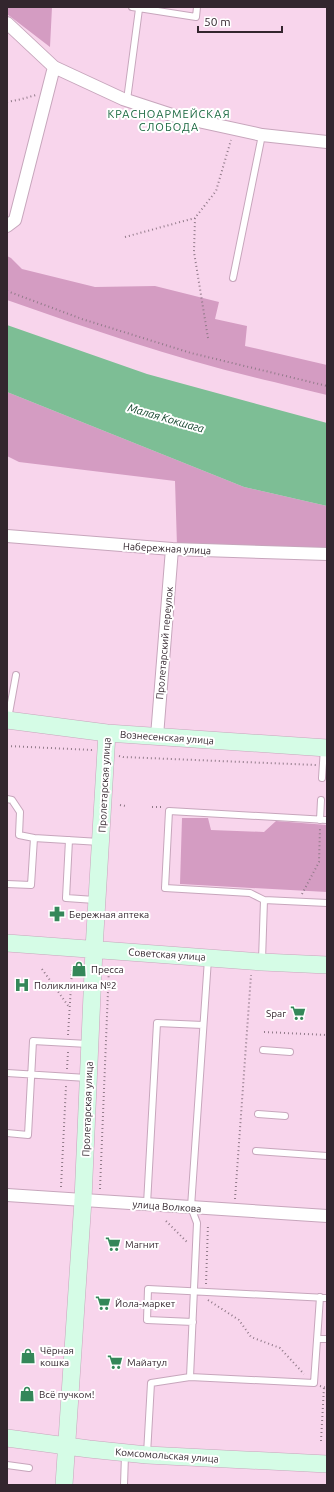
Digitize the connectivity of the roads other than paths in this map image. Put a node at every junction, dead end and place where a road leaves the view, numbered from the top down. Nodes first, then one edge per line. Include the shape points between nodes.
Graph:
1 (132, 7) edge
2 (197, 7) edge
3 (139, 9) junction
4 (7, 23) edge
5 (54, 66) junction
6 (127, 100) junction
7 (262, 135) junction
8 (327, 142) edge
9 (7, 226) edge
10 (233, 278) dead end
11 (7, 536) edge
12 (172, 549) junction
13 (327, 554) edge
14 (16, 675) dead end
15 (7, 720) edge
16 (107, 733) junction
17 (157, 736) junction
18 (325, 748) edge
19 (322, 778) dead end
20 (7, 799) edge
21 (321, 800) dead end
22 (320, 820) junction
23 (327, 820) edge
24 (34, 838) junction
25 (69, 840) junction
26 (100, 842) junction
27 (7, 884) edge
28 (97, 900) junction
29 (264, 900) junction
30 (327, 903) edge
31 (7, 943) edge
32 (94, 949) junction
33 (208, 957) junction
34 (262, 962) junction
35 (327, 965) edge
36 (203, 1026) junction
37 (90, 1044) junction
38 (263, 1050) dead end
39 (290, 1052) dead end
40 (7, 1073) edge
41 (31, 1074) junction
42 (88, 1078) junction
43 (258, 1114) dead end
44 (285, 1116) dead end
45 (7, 1133) edge
46 (256, 1151) dead end
47 (327, 1156) edge
48 (7, 1195) edge
49 (83, 1200) junction
50 (147, 1204) junction
51 (191, 1207) junction
52 (327, 1216) edge
53 (194, 1291) junction
54 (320, 1297) junction
55 (327, 1298) edge
56 (193, 1322) junction
57 (317, 1339) junction
58 (327, 1340) edge
59 (190, 1377) junction
60 (7, 1438) edge
61 (66, 1446) junction
62 (125, 1453) junction
63 (147, 1455) junction
64 (327, 1464) edge
65 (7, 1466) edge
66 (29, 1468) dead end
67 (64, 1485) edge
68 (124, 1485) edge

1 - 3 lane
2 - 3 lane via 196,17
3 - 6 lane
4 - 5 street
5 - 6 street
5 - 9 street via 15,220
6 - 7 street via 175,116
7 - 8 street
7 - 10 lane
11 - 12 street, Набережная улица
12 - 13 street, Набережная улица
12 - 17 street, Пролетарский переулок
14 - 15 lane
15 - 16 street, Вознесенская улица
16 - 17 street, Вознесенская улица
16 - 26 street, Пролетарская улица
17 - 18 street, Вознесенская улица
18 - 19 lane
20 - 24 lane via 12,800 20,812 19,835
21 - 22 lane
22 - 23 lane
22 - 29 lane via 169,811 165,888 250,893
24 - 25 lane
24 - 27 lane via 31,885
25 - 26 lane
25 - 28 lane via 66,898
26 - 28 street, Пролетарская улица
28 - 32 street, Пролетарская улица
29 - 30 lane
29 - 34 lane
31 - 32 street, Советская улица
32 - 33 street, Советская улица
32 - 37 street, Пролетарская улица
33 - 34 street, Советская улица
33 - 36 lane
34 - 35 street, Советская улица
36 - 50 lane via 157,1023
36 - 51 lane
37 - 41 lane via 33,1041
37 - 42 street, Пролетарская улица
38 - 39 lane
40 - 41 lane
41 - 42 lane
41 - 45 lane via 28,1134
42 - 49 street, Пролетарская улица
43 - 44 lane
46 - 47 lane
48 - 49 street, улица Волкова
49 - 50 street, улица Волкова
49 - 61 street, Пролетарская улица
50 - 51 street, улица Волкова
51 - 52 street, улица Волкова
51 - 53 lane via 197,1223
53 - 54 lane
53 - 56 lane
53 - 56 lane via 148,1289 147,1320
54 - 55 lane
54 - 57 lane
56 - 59 lane
57 - 58 lane
57 - 59 lane via 314,1384
59 - 63 lane via 151,1383
60 - 61 street, Комсомольская улица
61 - 62 street, Комсомольская улица
61 - 67 street, Пролетарская улица
62 - 63 street, Комсомольская улица
62 - 68 lane
63 - 64 street, Комсомольская улица
65 - 66 lane

